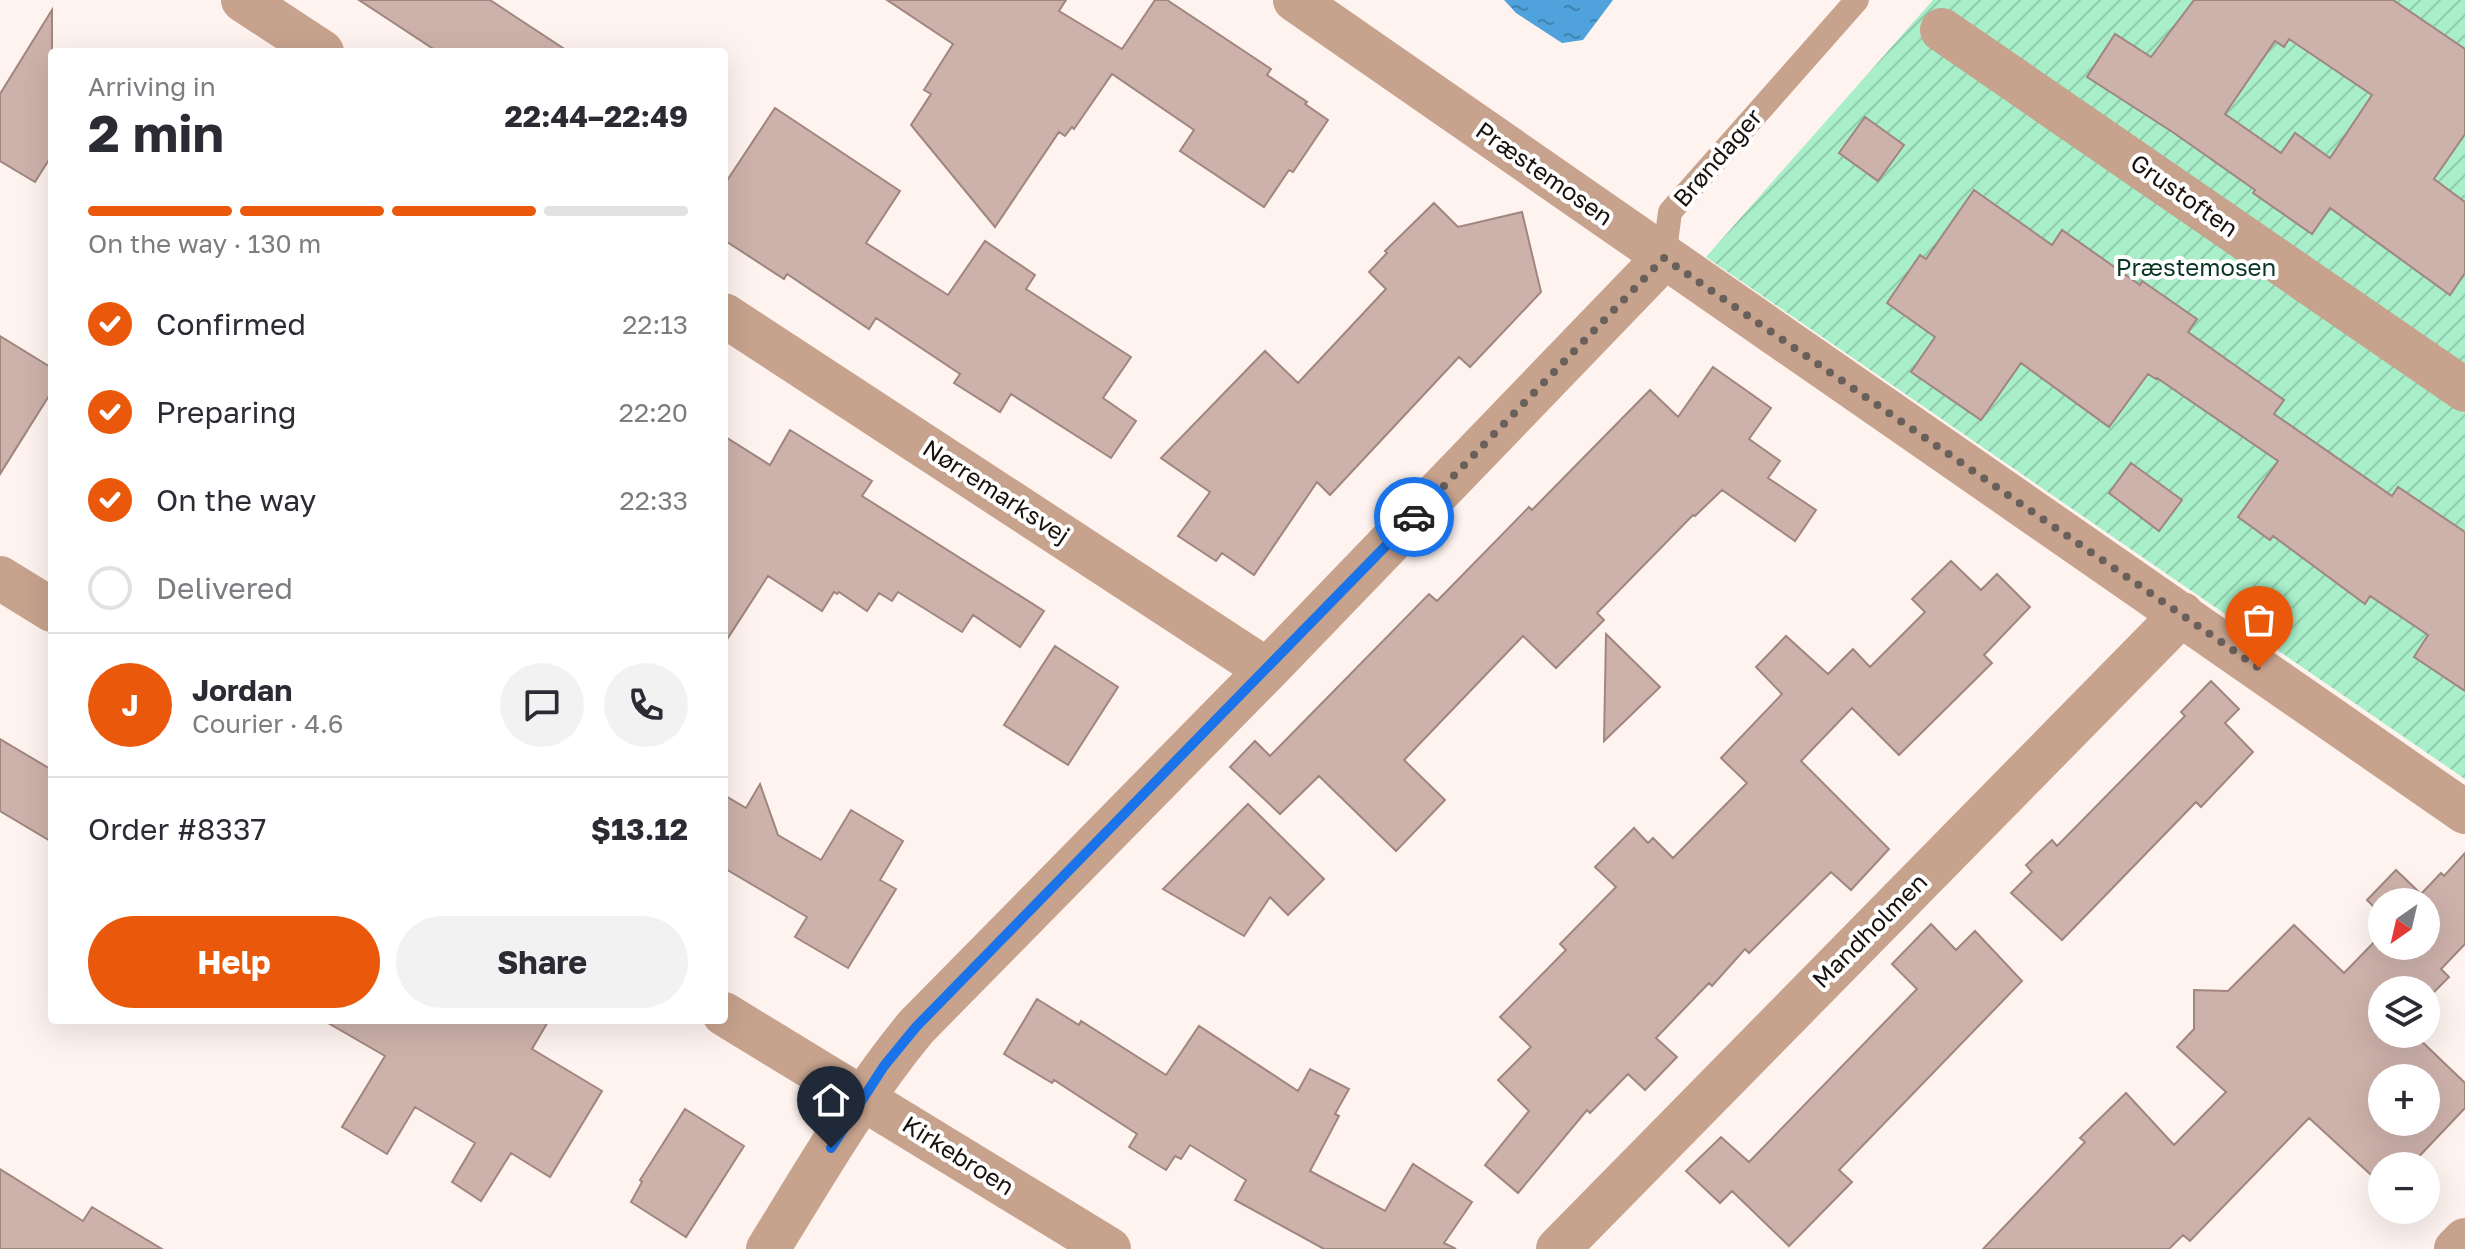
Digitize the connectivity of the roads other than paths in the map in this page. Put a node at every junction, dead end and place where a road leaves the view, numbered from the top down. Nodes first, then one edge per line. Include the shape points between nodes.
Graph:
1 (243, 0) edge
2 (1295, 0) edge
3 (1857, 0) edge
4 (1942, 30) dead end
5 (316, 48) edge
6 (1664, 258) junction
7 (728, 318) edge
8 (2465, 390) edge
9 (0, 578) edge
10 (48, 608) edge
11 (2182, 614) junction
12 (1267, 670) junction
13 (2465, 812) edge
14 (728, 1016) edge
15 (863, 1097) junction
16 (2465, 1240) edge
17 (768, 1249) edge
18 (1109, 1249) edge
19 (1558, 1249) edge
20 (2456, 1249) edge

1 - 5 street
2 - 6 street, Præstemosen
3 - 6 lane, Brøndager via 1670,212
4 - 8 street, Grustoften
6 - 11 street, Præstemosen
6 - 12 street
7 - 12 street, Nørremarksvej
9 - 10 street
11 - 13 street, Præstemosen
11 - 19 street, Mandholmen
12 - 15 street via 916,1027
14 - 15 street, Kirkebroen
15 - 17 street
15 - 18 street, Kirkebroen
16 - 20 street

